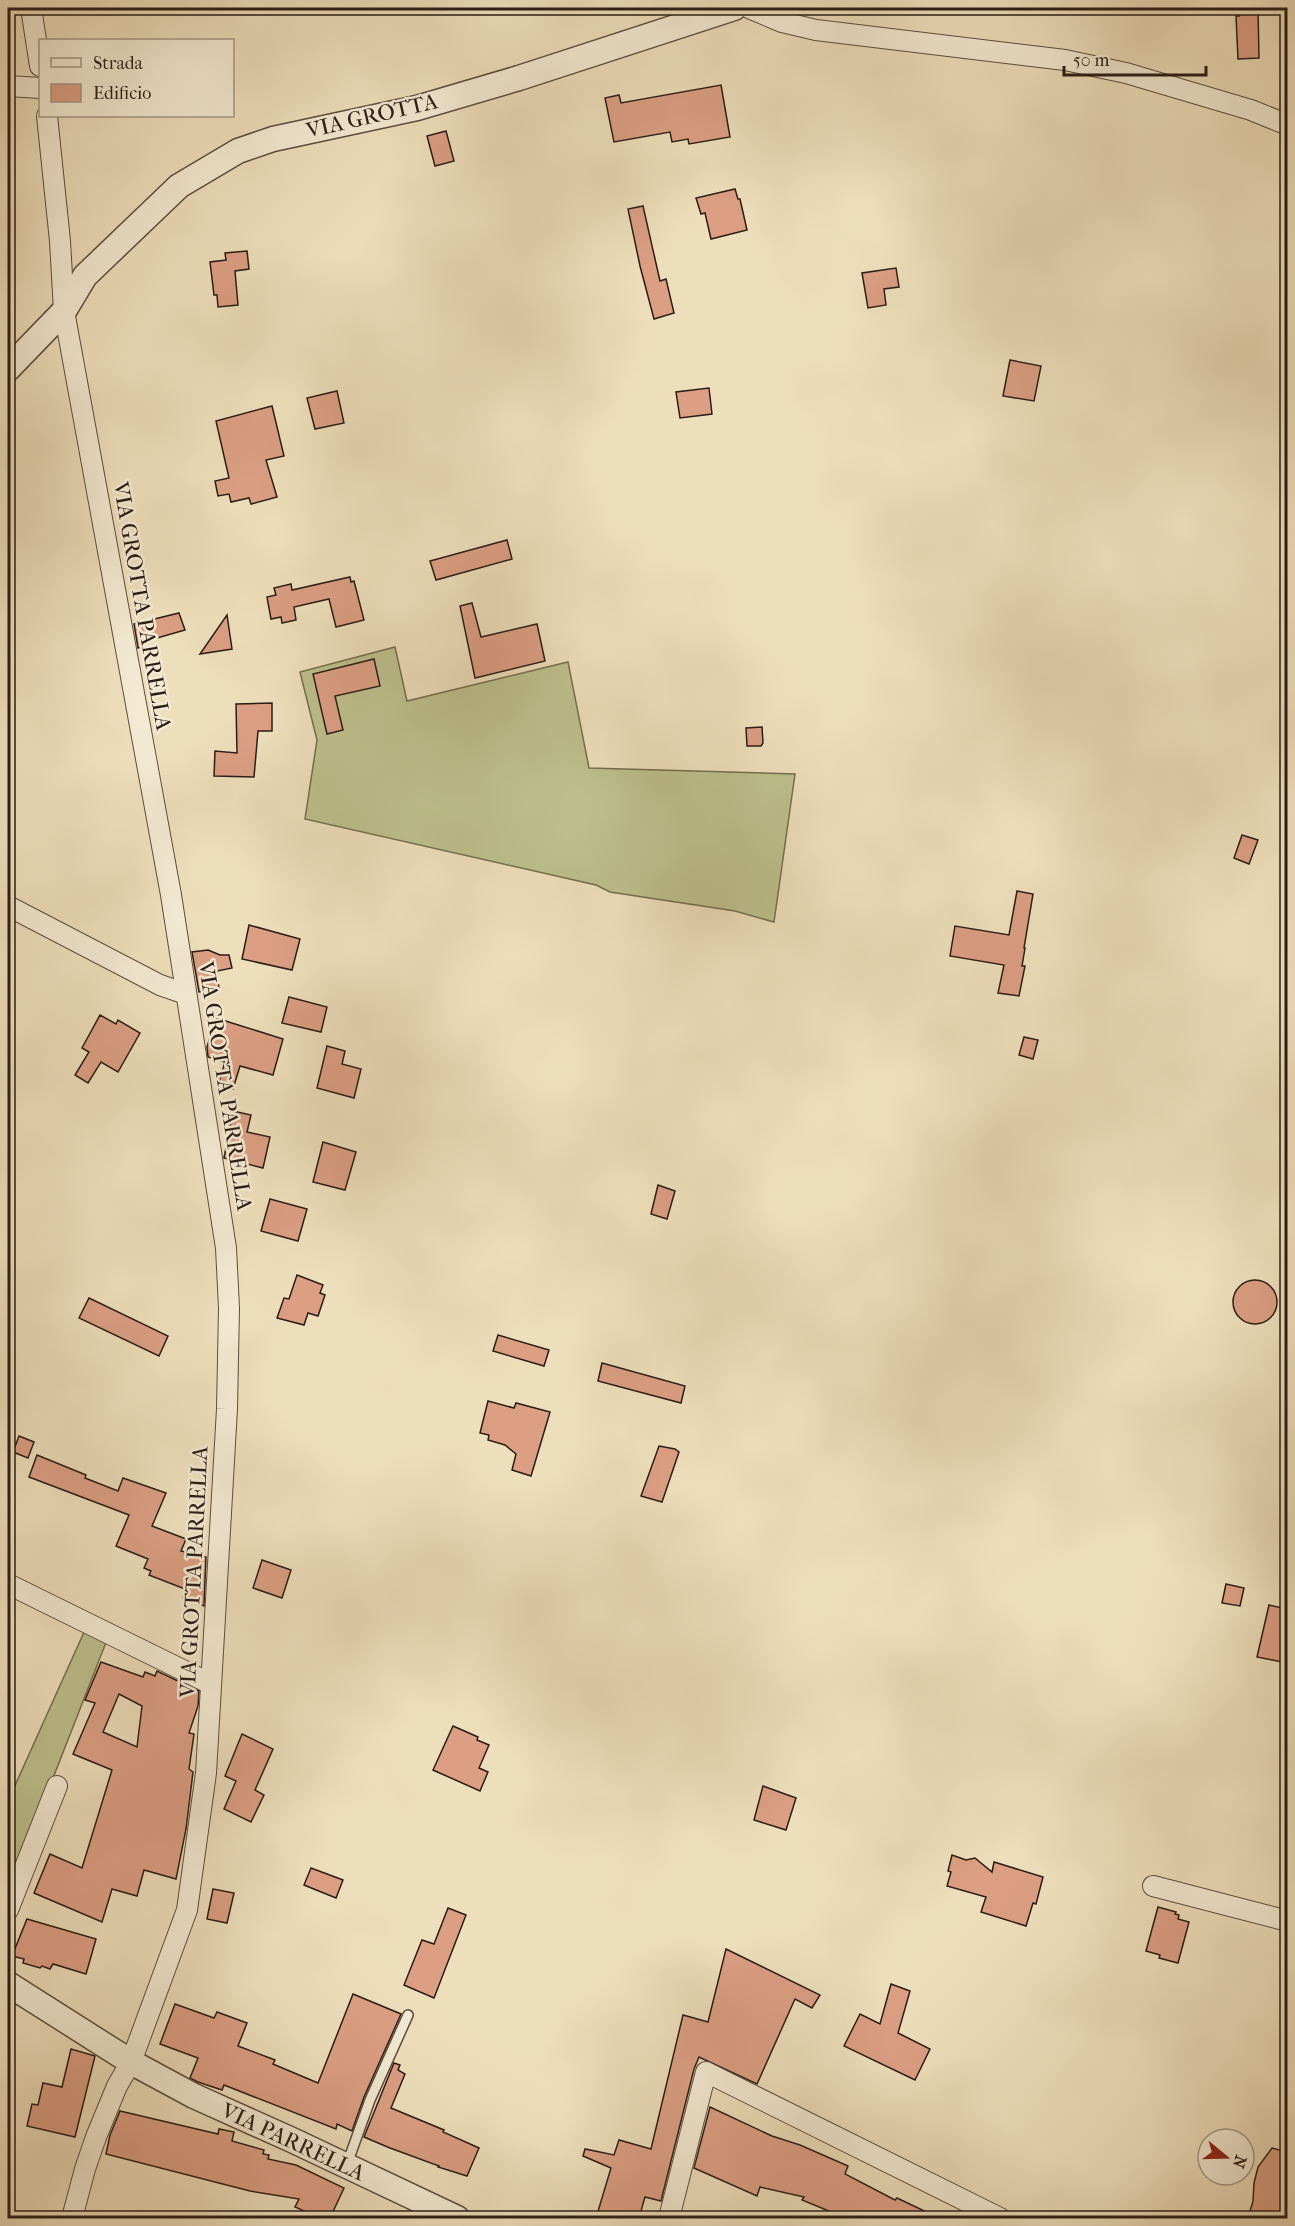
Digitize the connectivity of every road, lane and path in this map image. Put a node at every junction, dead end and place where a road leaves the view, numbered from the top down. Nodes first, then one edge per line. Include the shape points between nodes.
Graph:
1 (31, 8) edge
2 (734, 8) edge
3 (749, 8) edge
4 (39, 60) edge
5 (8, 86) edge
6 (39, 88) edge
7 (47, 117) edge
8 (1287, 125) edge
9 (64, 311) junction
10 (8, 369) edge
11 (8, 906) edge
12 (186, 994) junction
13 (8, 1584) edge
14 (211, 1684) junction
15 (57, 1786) dead end
16 (1153, 1886) dead end
17 (8, 1910) edge
18 (1287, 1921) edge
19 (8, 1984) edge
20 (408, 2015) dead end
21 (131, 2062) junction
22 (346, 2166) junction
23 (426, 2211) edge
24 (72, 2218) edge
25 (458, 2218) edge
26 (669, 2218) edge
27 (1000, 2218) edge

1 - 4 street
2 - 9 street, VIA GROTTA via 429,104 273,139 238,151 179,186 85,276
3 - 8 street via 782,22 816,30 1065,60 1126,73 1251,110
5 - 6 street
7 - 9 street, VIA GROTTA PARRELLA
9 - 10 street, VIA GROTTA
9 - 12 street, VIA GROTTA PARRELLA
11 - 12 street via 160,985
12 - 14 street, VIA GROTTA PARRELLA via 226,1248 229,1308
13 - 14 street
14 - 21 street, VIA GROTTA PARRELLA via 206,1773 187,1910
15 - 17 street
16 - 18 street
19 - 21 street, VIA PARRELLA
20 - 22 lane
21 - 22 street, VIA PARRELLA via 194,2096
21 - 24 street, VIA GROTTA PARRELLA via 96,2137
22 - 23 street, VIA PARRELLA
23 - 25 street, VIA PARRELLA
26 - 27 street via 706,2072

